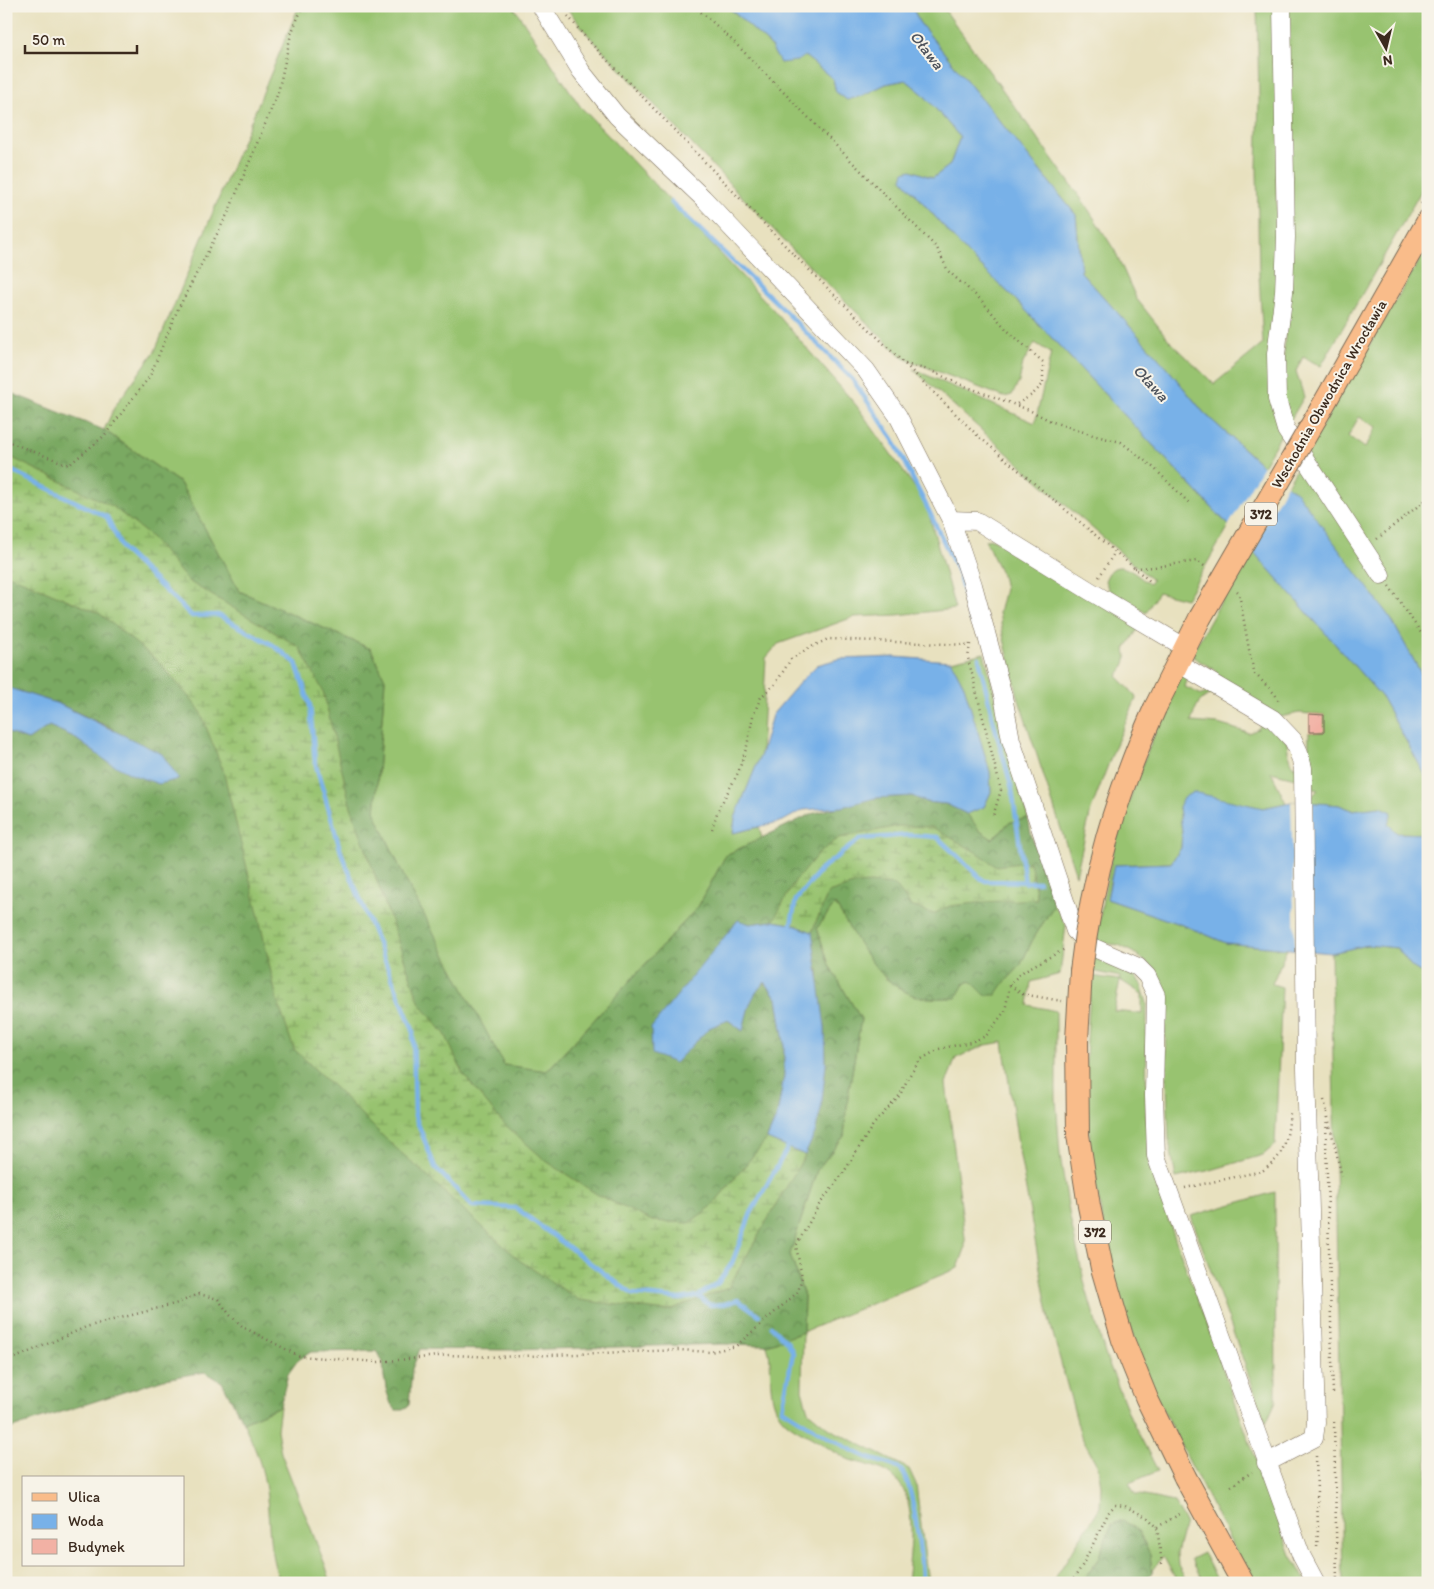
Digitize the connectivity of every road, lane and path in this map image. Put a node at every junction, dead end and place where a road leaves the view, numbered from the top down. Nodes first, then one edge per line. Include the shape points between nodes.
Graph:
1 (303, 6) edge
2 (541, 6) edge
3 (693, 6) edge
4 (1282, 6) edge
5 (565, 13) dead end
6 (1428, 221) edge
7 (903, 363) junction
8 (1015, 405) junction
9 (6, 441) edge
10 (1428, 498) edge
11 (1189, 503) dead end
12 (951, 520) junction
13 (1364, 549) junction
14 (1115, 552) junction
15 (1134, 568) junction
16 (1211, 571) dead end
17 (1381, 575) joint
18 (1151, 582) dead end
19 (1232, 588) dead end
20 (1090, 591) junction
21 (1428, 643) edge
22 (968, 644) dead end
23 (1182, 655) junction
24 (968, 658) dead end
25 (1286, 732) junction
26 (993, 816) dead end
27 (712, 830) dead end
28 (1082, 940) junction
29 (1010, 985) junction
30 (1064, 1002) dead end
31 (1323, 1094) dead end
32 (1290, 1111) dead end
33 (1342, 1177) dead end
34 (1169, 1192) junction
35 (6, 1362) edge
36 (1314, 1438) junction
37 (1266, 1463) junction
38 (1248, 1474) dead end
39 (1231, 1486) dead end
40 (1180, 1514) dead end
41 (1157, 1527) junction
42 (1336, 1552) dead end
43 (1162, 1564) dead end
44 (1314, 1579) edge
45 (1071, 1583) edge
46 (1243, 1583) edge
47 (1337, 1583) edge

1 - 9 path via 291,34 278,93 229,211 177,311 150,376 104,436 69,465
2 - 12 street via 580,70 617,116 703,198 866,370 898,416
3 - 8 path via 734,42 938,248 948,271 1043,362 1043,384
4 - 13 street via 1286,238 1284,292 1276,354 1277,400 1286,430
5 - 7 path via 797,258
6 - 23 main road, Wschodnia Obwodnica Wrocławia / 372, bridge via 1200,618
7 - 8 path
7 - 14 path via 977,435
8 - 11 path via 1053,422 1120,442 1154,468
10 - 13 path
12 - 20 street via 977,522
12 - 28 street via 978,602 1011,740 1075,931
13 - 17 street
14 - 15 path
14 - 20 path
15 - 16 path via 1197,560
15 - 18 path
17 - 21 path
19 - 25 path via 1239,593 1255,674 1275,694 1284,712
20 - 23 street
22 - 27 path via 828,639 791,659 776,684 761,697 752,716 738,773 718,810
23 - 25 street via 1273,719
23 - 46 main road, Wschodnia Obwodnica Wrocławia / 372, bridge via 1130,765 1092,895 1081,971 1077,1040 1078,1135 1102,1268 1123,1340 1185,1477
24 - 26 path via 1001,790
25 - 36 street via 1298,750 1303,768 1306,1069 1316,1396
28 - 29 path via 1025,970
28 - 34 street via 1138,967 1147,976 1156,995 1156,1156
29 - 30 path via 1022,994
29 - 35 path via 1006,1011 986,1036 938,1049 920,1060 900,1095 873,1125 819,1205 796,1246 802,1277 798,1292 736,1346 710,1352 450,1355 378,1362 299,1356 243,1326 218,1299 199,1294 178,1303 86,1327
31 - 33 path
32 - 34 path via 1284,1148 1270,1166 1262,1171
34 - 37 street
36 - 37 street
36 - 44 path via 1318,1529
37 - 44 street via 1301,1555
38 - 39 path
40 - 41 path
41 - 43 path
41 - 45 path via 1148,1518 1125,1506 1115,1505
42 - 47 path

